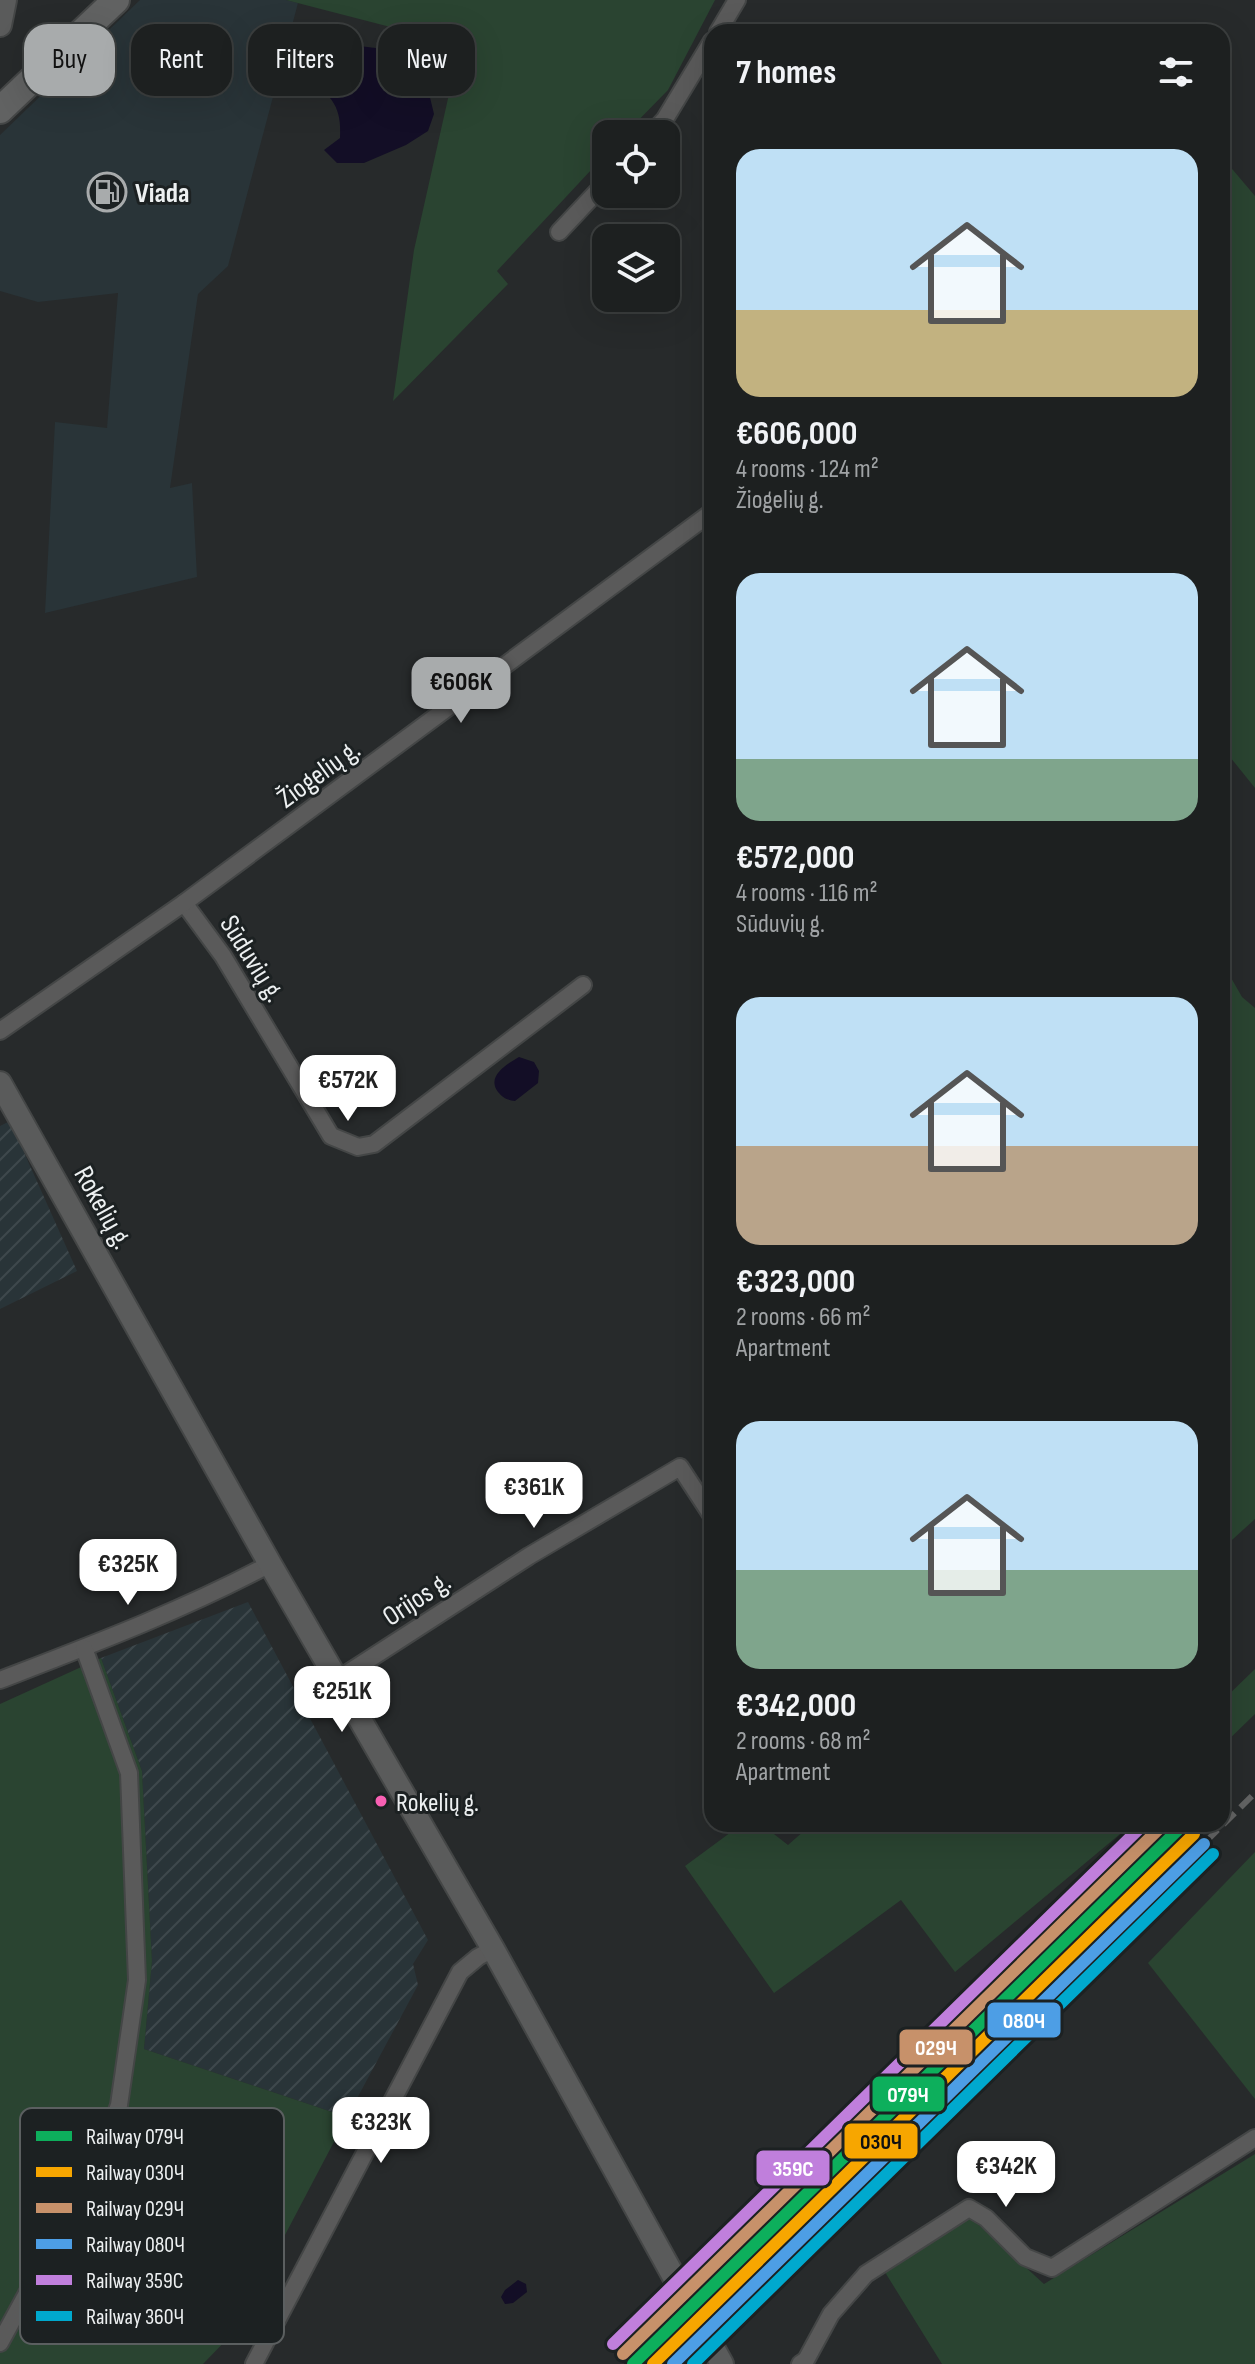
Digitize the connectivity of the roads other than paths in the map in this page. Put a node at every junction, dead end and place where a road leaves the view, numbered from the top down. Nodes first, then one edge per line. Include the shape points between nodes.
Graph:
1 (5, 0) edge
2 (116, 0) edge
3 (737, 0) edge
4 (723, 24) edge
5 (0, 25) edge
6 (704, 54) edge
7 (0, 110) edge
8 (664, 120) edge
9 (592, 197) edge
10 (559, 232) dead end
11 (704, 518) edge
12 (184, 903) junction
13 (583, 985) dead end
14 (0, 1031) edge
15 (0, 1083) edge
16 (704, 1504) edge
17 (270, 1564) junction
18 (84, 1648) junction
19 (0, 1680) edge
20 (337, 1680) junction
21 (493, 1949) junction
22 (118, 2108) edge
23 (1255, 2138) edge
24 (20, 2305) edge
25 (284, 2307) edge
26 (0, 2343) edge
27 (265, 2344) edge
28 (254, 2364) edge
29 (722, 2364) edge
30 (800, 2364) edge

1 - 5 main road
2 - 7 main road
3 - 4 street
6 - 8 street
9 - 10 street
11 - 12 street, Žiogelių g.
12 - 13 street, Sūduvių g. via 223,956 331,1136 358,1147 374,1144
12 - 14 street, Sūduvių g.
15 - 17 main road, Rokelių g.
16 - 20 street, Orijos g. via 680,1467 529,1556
17 - 18 street
17 - 20 main road, Rokelių g.
18 - 19 street
18 - 22 street via 129,1773 137,1980
20 - 21 main road, Rokelių g.
21 - 25 street via 460,1972
21 - 29 main road, Rokelių g.
23 - 30 street via 1052,2268 1025,2257 969,2208 866,2274 831,2314
24 - 26 street
27 - 28 street

